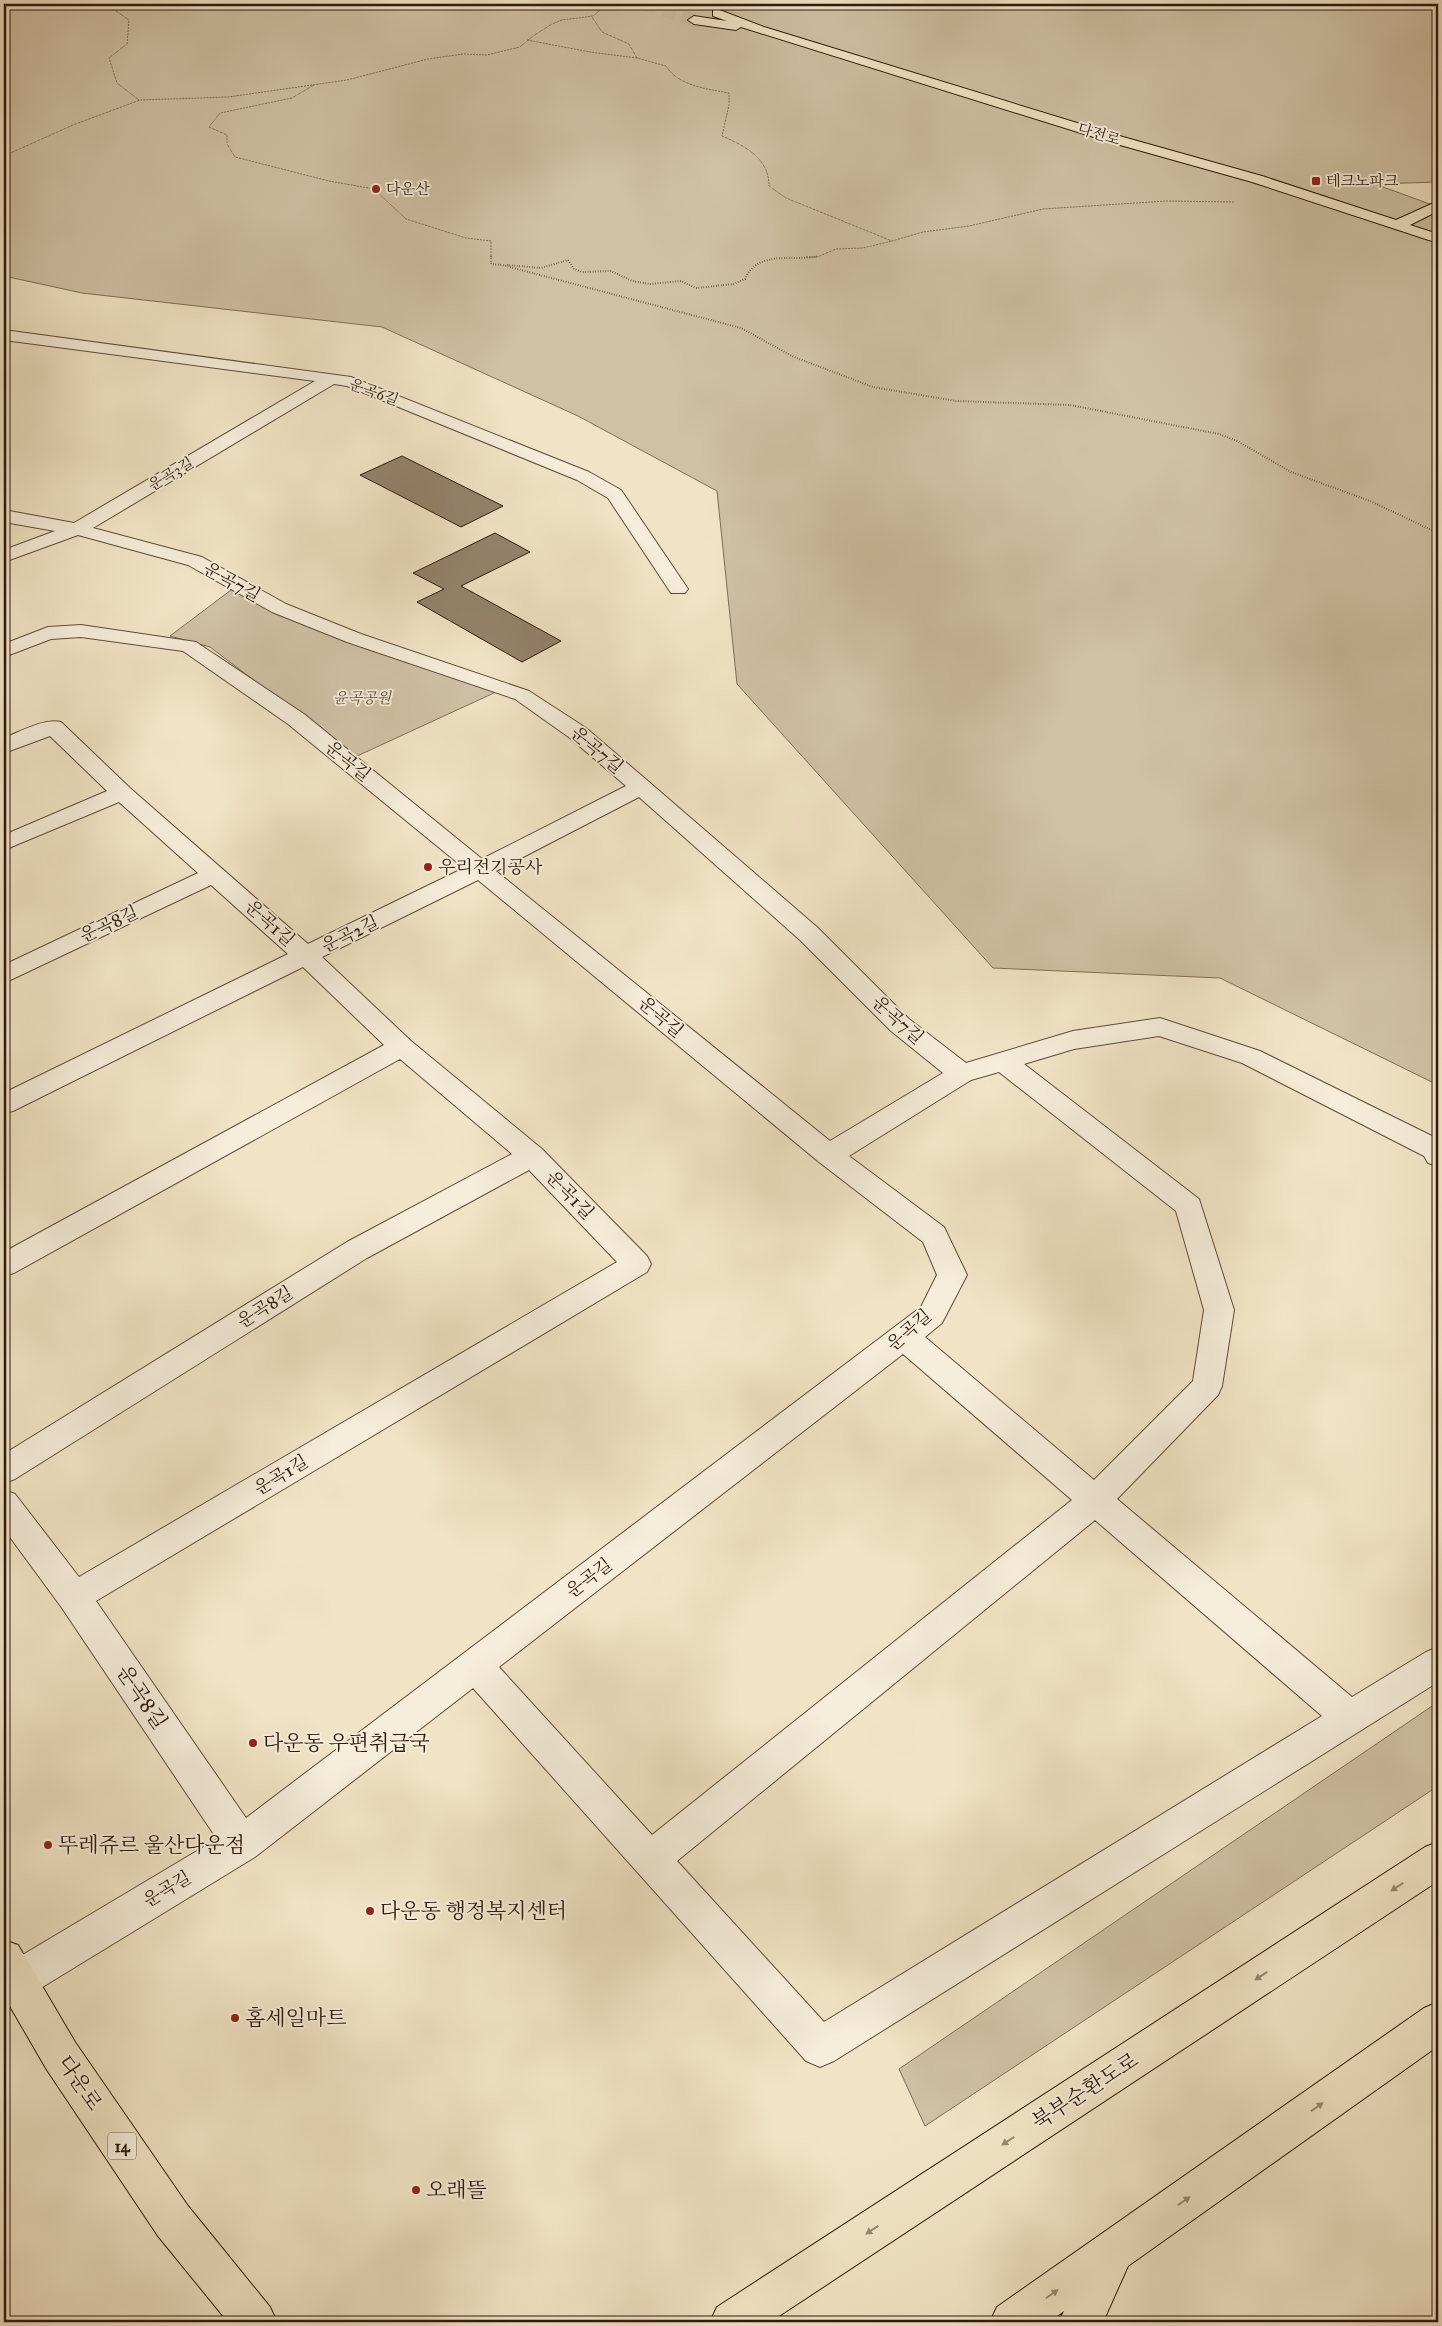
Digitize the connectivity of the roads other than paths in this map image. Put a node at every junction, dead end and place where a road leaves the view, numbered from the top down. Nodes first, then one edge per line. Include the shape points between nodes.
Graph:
1 (717, 13) tunnel mouth
2 (694, 20) tunnel mouth
3 (760, 30) junction
4 (1438, 205) edge
5 (1398, 224) junction
6 (1438, 239) edge
7 (4, 334) edge
8 (331, 379) junction
9 (4, 516) edge
10 (77, 529) junction
11 (4, 556) edge
12 (678, 589) dead end
13 (4, 651) edge
14 (4, 746) edge
15 (641, 787) junction
16 (122, 793) junction
17 (4, 843) edge
18 (481, 869) junction
19 (215, 874) junction
20 (306, 956) junction
21 (4, 975) edge
22 (402, 1047) junction
23 (1002, 1061) junction
24 (962, 1074) junction
25 (4, 1104) edge
26 (532, 1156) junction
27 (829, 1156) junction
28 (1438, 1156) edge
29 (4, 1265) edge
30 (904, 1337) junction
31 (4, 1470) edge
32 (1095, 1501) junction
33 (4, 1504) edge
34 (74, 1597) junction
35 (1438, 1663) edge
36 (475, 1665) junction
37 (1350, 1718) junction
38 (242, 1844) junction
39 (651, 1859) junction
40 (1438, 1860) edge
41 (8, 1975) edge
42 (1438, 2022) edge
43 (1113, 2251) junction
44 (255, 2322) edge
45 (732, 2322) edge
46 (1012, 2322) edge
47 (1081, 2322) edge

1 - 3 main road, 다전로
2 - 3 main road, 다전로
3 - 5 main road, 다전로
4 - 5 main road
5 - 6 main road, 다전로
7 - 8 street, 운곡6길
8 - 10 street, 운곡3길
8 - 12 street, 운곡6길 via 351,382 534,456 583,476 615,494
9 - 10 street, 운곡7길
10 - 11 street, 운곡3길
10 - 15 street, 운곡7길 via 195,561 279,608 354,638 522,695 578,733
13 - 18 street, 운곡길 via 48,633 81,631 189,646 296,719
14 - 16 street, 운곡1길 via 52,727
15 - 18 street, 운곡2길
15 - 24 street, 운곡7길 via 809,934 900,1025
16 - 17 street
16 - 19 street, 운곡1길
18 - 20 street, 운곡2길
18 - 27 street, 운곡길
19 - 20 street, 운곡1길
19 - 21 street, 운곡8길
20 - 22 street, 운곡1길
20 - 25 street, 운곡2길
22 - 26 street, 운곡1길
22 - 29 street
23 - 24 street
23 - 28 street via 1072,1040 1160,1027 1251,1057 1436,1150
23 - 32 street via 1189,1206 1219,1310 1207,1386
24 - 27 street
26 - 31 street, 운곡8길 via 357,1250
26 - 34 street, 운곡1길 via 637,1264
27 - 30 street, 운곡길 via 934,1235 952,1275 932,1314
30 - 32 street
30 - 36 street, 운곡길
32 - 37 street
32 - 39 street
33 - 34 street, 운곡8길
34 - 38 street, 운곡8길
35 - 37 street
36 - 38 street, 운곡길
36 - 39 street
37 - 39 street via 820,2047
38 - 41 street, 운곡길
40 -> 45 main road, 북부순환도로
41 - 44 main road, 다운로 / 14 via 173,2221
43 -> 42 main road
46 -> 43 main road
43 - 47 main road

